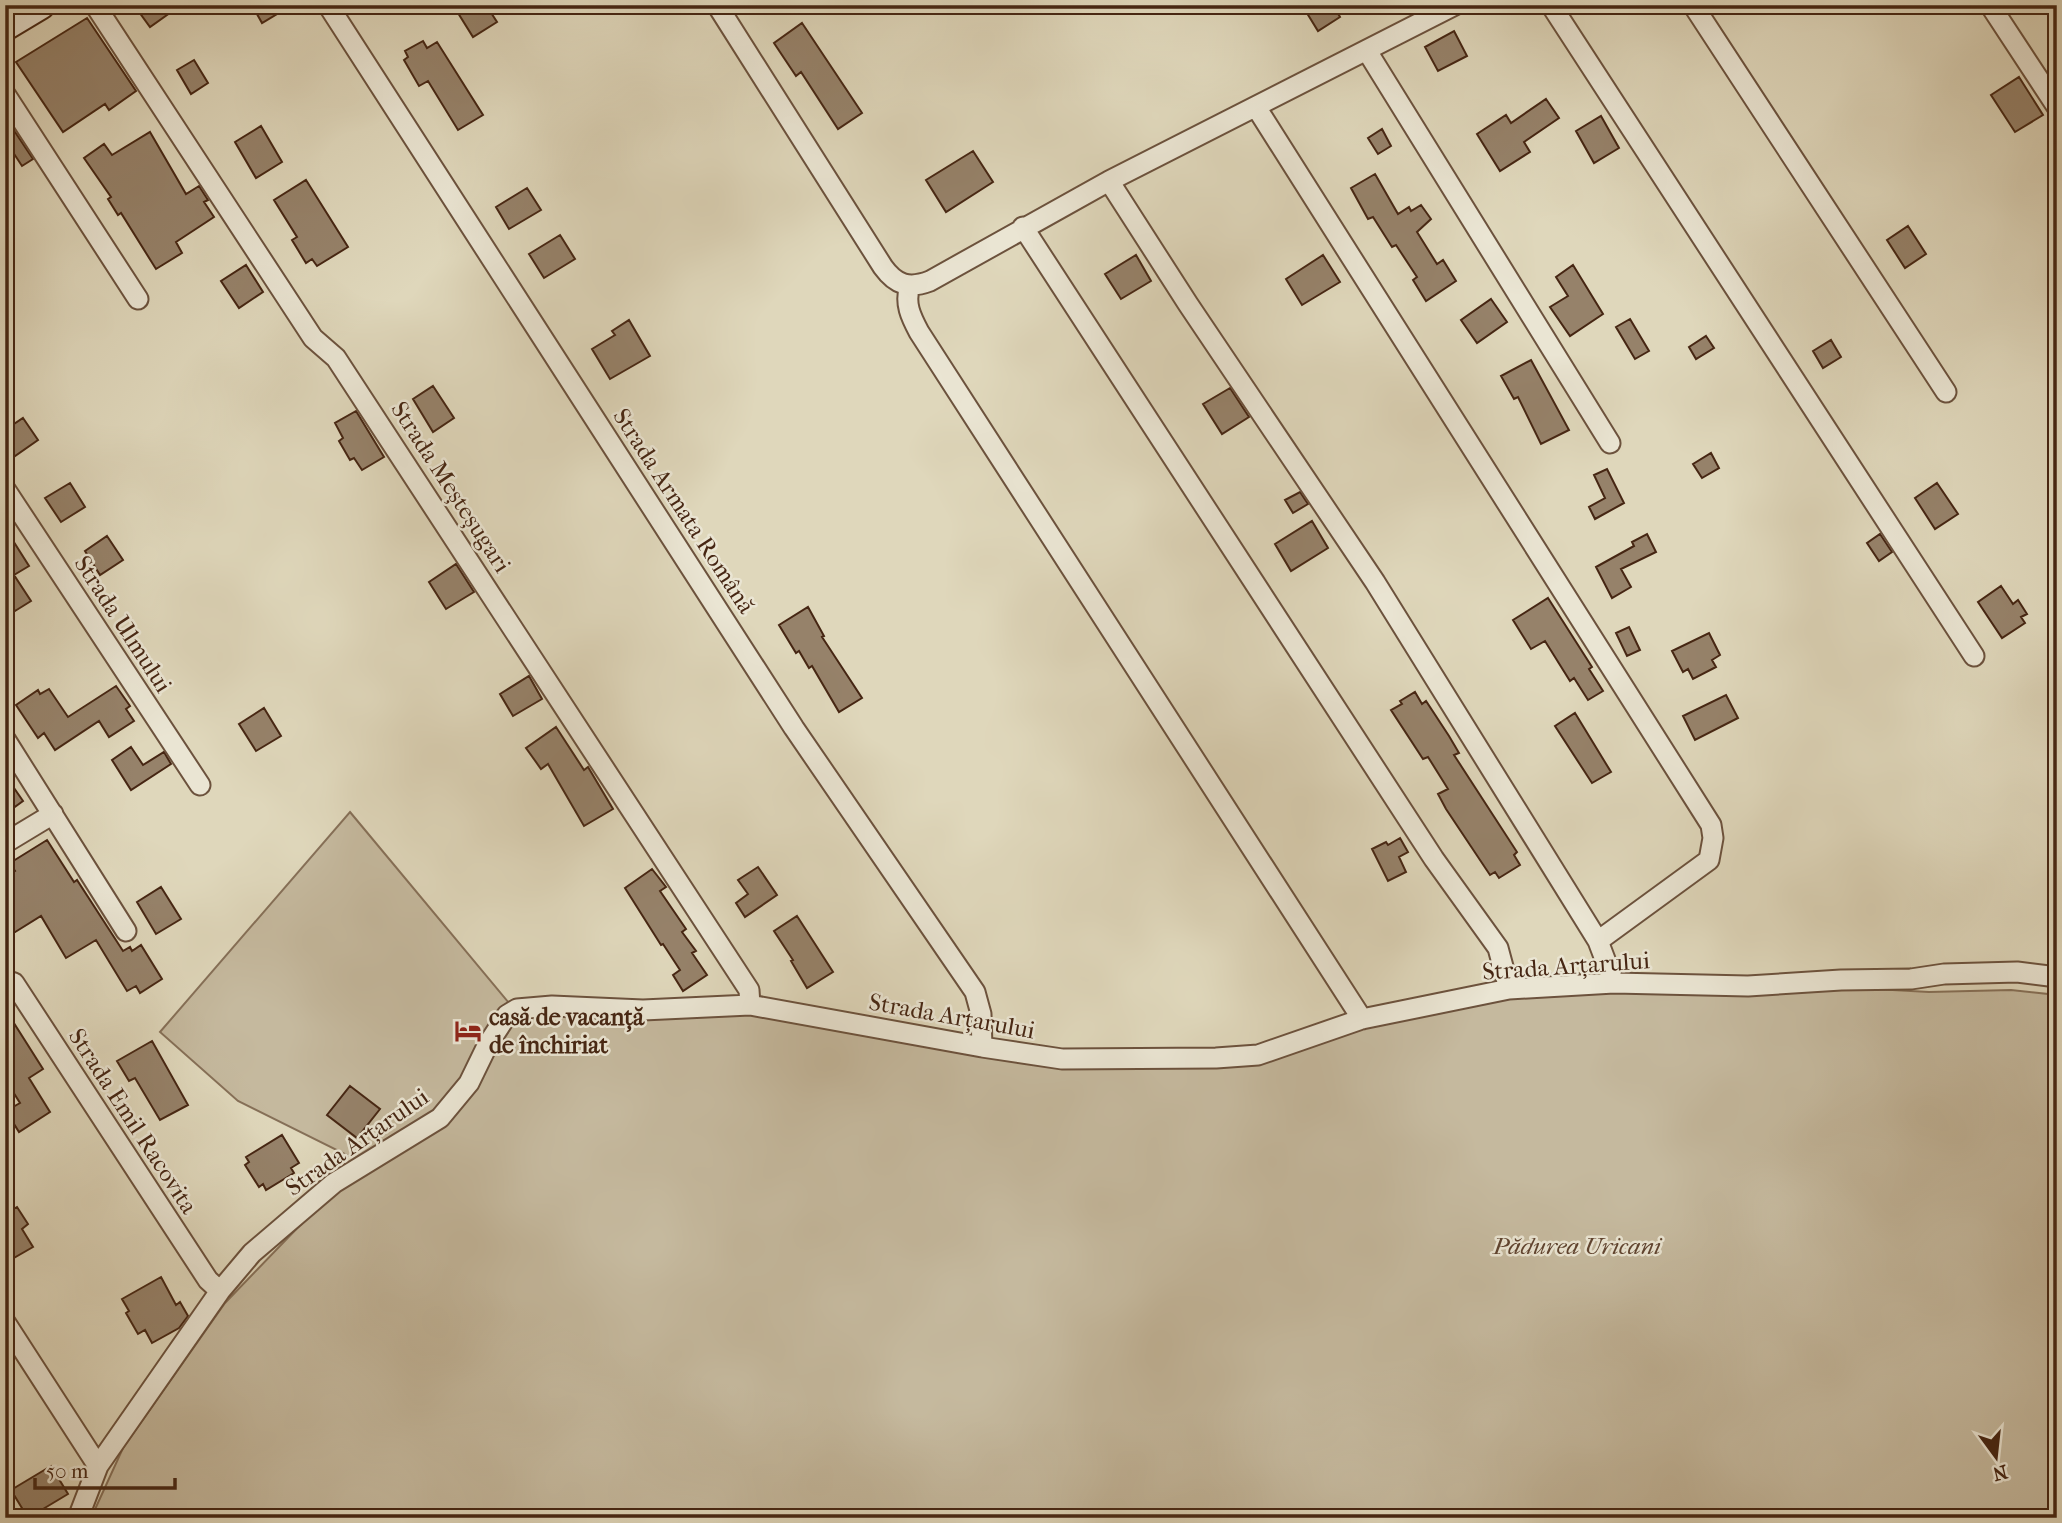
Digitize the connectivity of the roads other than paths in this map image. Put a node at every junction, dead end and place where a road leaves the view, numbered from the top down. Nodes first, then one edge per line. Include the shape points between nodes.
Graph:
1 (40, 5) edge
2 (95, 5) edge
3 (328, 5) edge
4 (717, 5) edge
5 (1455, 5) edge
6 (1551, 5) edge
7 (1693, 5) edge
8 (1990, 5) edge
9 (5, 26) edge
10 (1367, 51) junction
11 (5, 94) edge
12 (1256, 107) junction
13 (2057, 107) edge
14 (1109, 181) junction
15 (1023, 227) junction
16 (910, 286) junction
17 (138, 299) dead end
18 (1946, 391) dead end
19 (1610, 443) dead end
20 (5, 489) edge
21 (1974, 656) dead end
22 (5, 739) edge
23 (200, 785) dead end
24 (53, 814) junction
25 (5, 844) edge
26 (126, 931) dead end
27 (1598, 941) junction
28 (2057, 978) edge
29 (5, 980) edge
30 (1614, 983) junction
31 (1509, 989) junction
32 (750, 1005) junction
33 (1362, 1019) junction
34 (982, 1047) junction
35 (220, 1291) junction
36 (5, 1322) edge
37 (98, 1466) junction
38 (78, 1518) edge

1 - 9 main road
2 - 32 street, Strada Meșteșugari via 313,338 336,358 461,547 749,990
3 - 34 street, Strada Armata Română via 794,728 975,992
4 - 16 street via 891,279
5 - 10 street
6 - 21 street
7 - 18 street
8 - 13 street
10 - 12 street
10 - 19 street
11 - 17 street
12 - 14 street
12 - 27 street via 1712,825 1709,860
14 - 15 street
14 - 27 street via 1375,582
15 - 16 street via 930,281
15 - 31 street via 1434,859 1497,948
16 - 33 street via 907,303 919,332
20 - 23 street, Strada Ulmului
22 - 24 street
24 - 25 street
24 - 26 street
27 - 30 street
28 - 30 street, Strada Arțarului via 2017,972 1748,986
29 - 35 street, Strada Emil Racovita via 14,983 208,1280
30 - 31 street, Strada Arțarului
31 - 33 street, Strada Arțarului
32 - 34 street, Strada Arțarului
32 - 35 street, Strada Arțarului via 643,1010 545,1006 512,1011 468,1083 440,1118 334,1183 252,1253
33 - 34 street, Strada Arțarului via 1258,1055 1235,1057 1062,1059
35 - 37 street, Strada Arțarului
36 - 37 street
37 - 38 street, Strada Arțarului

